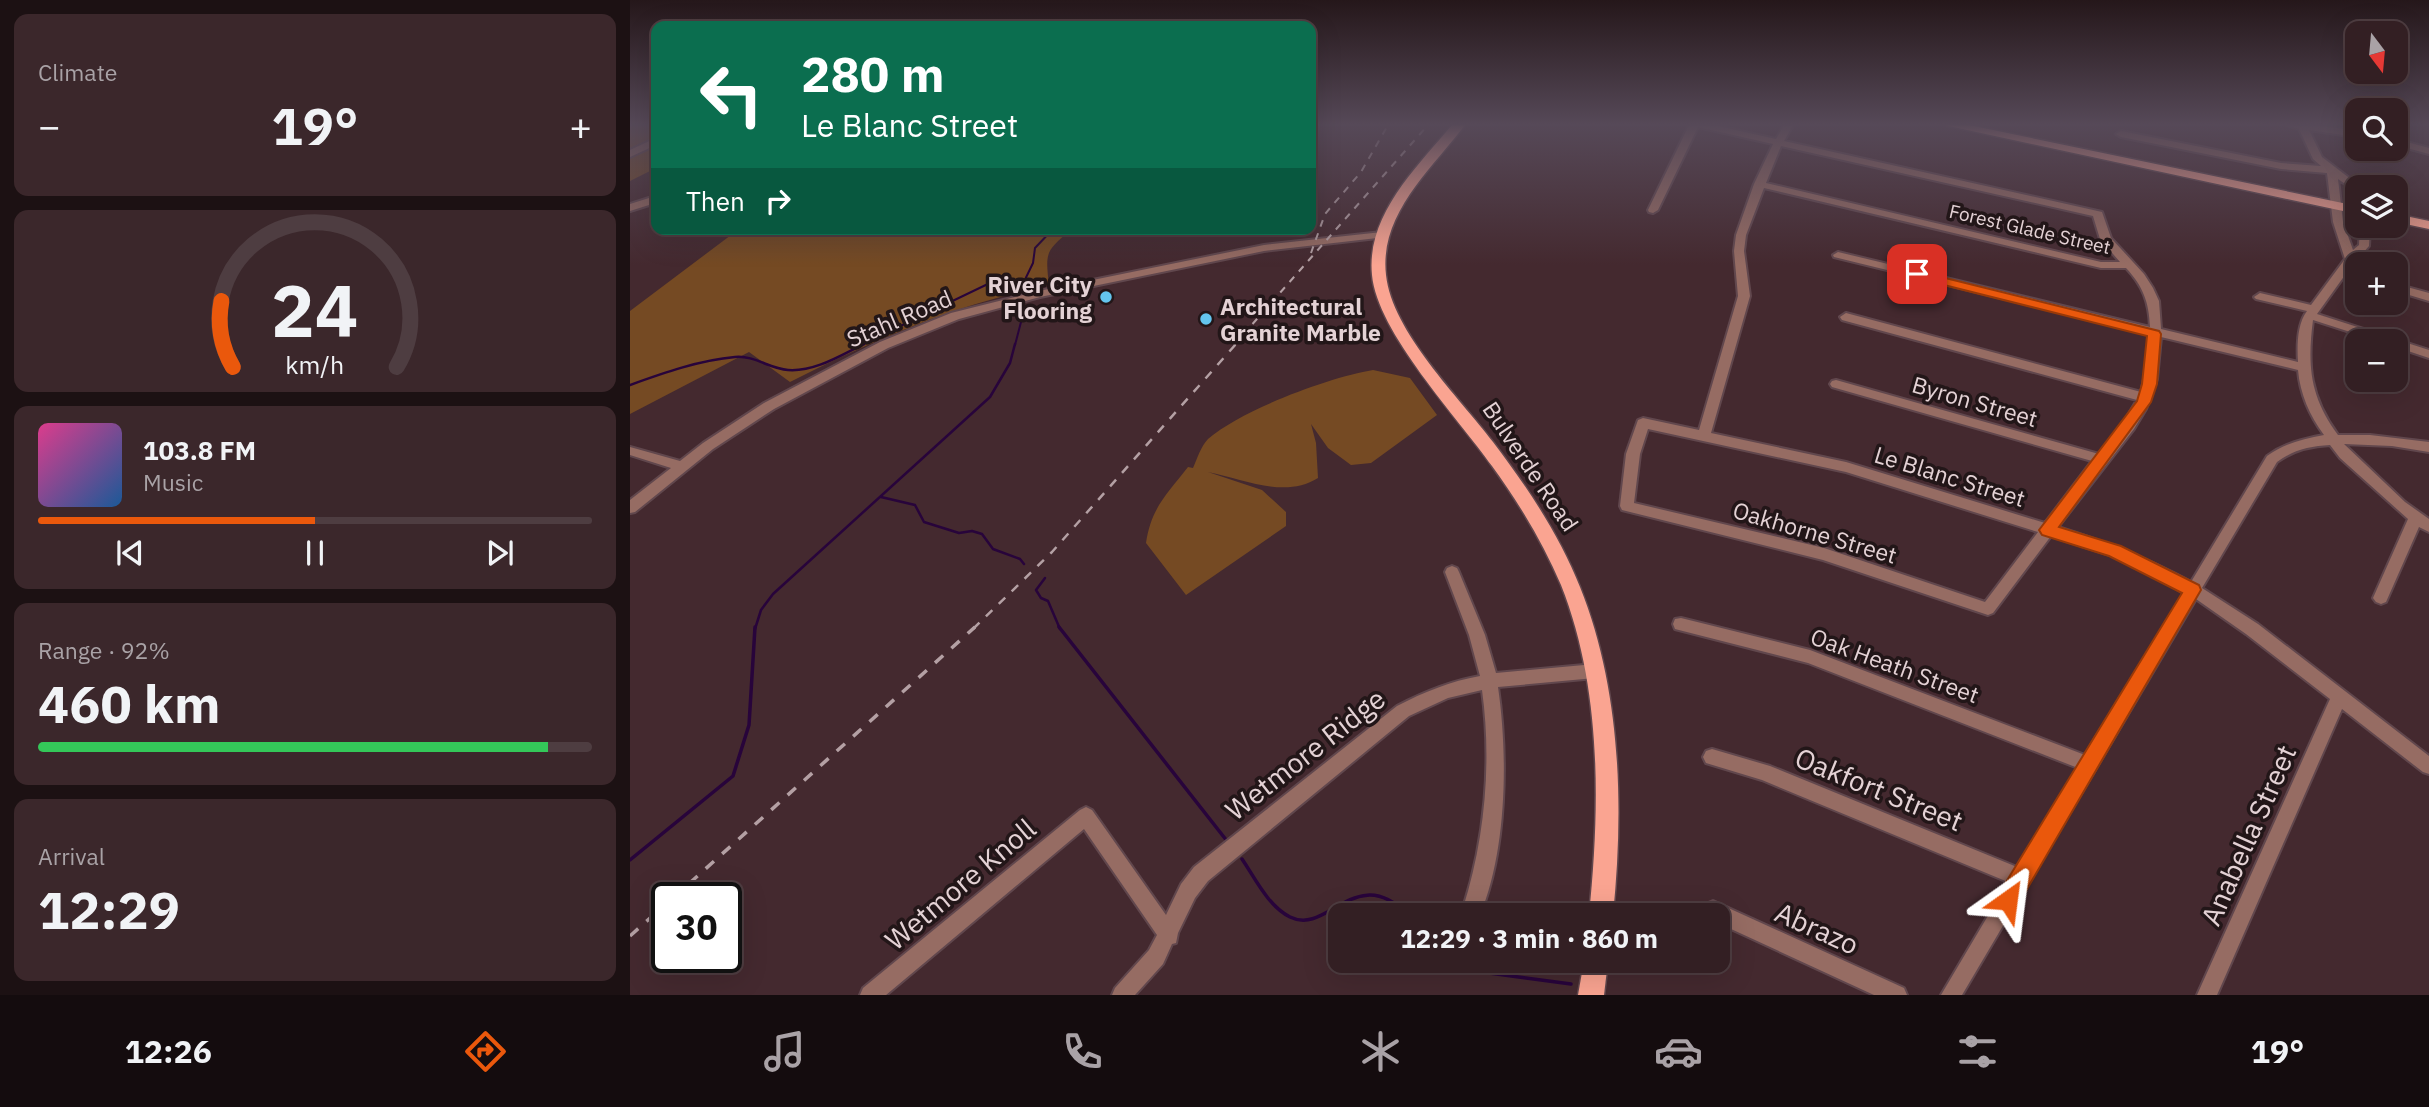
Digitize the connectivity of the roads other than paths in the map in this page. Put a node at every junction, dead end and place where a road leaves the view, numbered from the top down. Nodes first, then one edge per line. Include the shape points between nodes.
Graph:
1 (1421, 171) edge
2 (1672, 171) edge
3 (1765, 171) edge
4 (1909, 171) edge
5 (2169, 171) edge
6 (2332, 171) edge
7 (1759, 184) junction
8 (651, 202) edge
9 (2337, 207) junction
10 (630, 208) edge
11 (2345, 208) edge
12 (1653, 211) dead end
13 (2408, 221) edge
14 (2429, 225) edge
15 (1382, 235) junction
16 (1838, 255) dead end
17 (2345, 255) edge
18 (2130, 265) junction
19 (2345, 268) edge
20 (2408, 291) edge
21 (2260, 297) dead end
22 (2429, 298) edge
23 (2311, 312) junction
24 (1846, 317) dead end
25 (2357, 329) edge
26 (2154, 334) junction
27 (2408, 347) edge
28 (2429, 354) edge
29 (2305, 368) junction
30 (1836, 383) dead end
31 (2145, 398) junction
32 (1704, 436) junction
33 (2333, 440) junction
34 (2429, 447) edge
35 (633, 451) dead end
36 (2101, 460) junction
37 (682, 466) junction
38 (1627, 506) joint
39 (630, 508) edge
40 (2423, 523) edge
41 (2048, 530) junction
42 (1452, 572) dead end
43 (2193, 590) junction
44 (2381, 598) dead end
45 (1681, 624) dead end
46 (1595, 671) junction
47 (1489, 682) junction
48 (2339, 697) junction
49 (1712, 757) dead end
50 (2089, 764) junction
51 (2429, 766) edge
52 (2022, 878) junction
53 (1474, 903) edge
54 (1602, 903) edge
55 (1730, 919) edge
56 (1169, 936) junction
57 (1594, 973) edge
58 (870, 995) edge
59 (1122, 995) edge
60 (1591, 995) edge
61 (1897, 995) edge
62 (1951, 995) edge
63 (2207, 995) edge

1 - 15 main road, Bulverde Road via 1401,196
2 - 12 street
3 - 7 street
4 - 18 street via 2098,214 2100,232
5 - 9 main road
6 - 9 street
7 - 18 street, Forest Glade Street via 2101,265
7 - 32 street via 1739,243 1744,280 1740,312
8 - 10 street
9 - 11 main road
9 - 17 street
13 - 14 main road
15 - 37 street, Stahl Road via 1264,248 1000,303 931,325 764,408
15 - 46 main road, Bulverde Road via 1377,272 1390,317 1508,475 1554,548 1570,584
16 - 26 street
18 - 26 street via 2153,299
19 - 23 street
20 - 22 street
21 - 23 street
23 - 25 street
23 - 29 street
24 - 31 street
26 - 29 street
26 - 31 street
27 - 28 street
29 - 33 street via 2312,405
30 - 36 street, Byron Street
31 - 36 street
32 - 38 street, Le Blanc Street via 1643,423 1633,454
32 - 41 street, Le Blanc Street via 1846,467
33 - 34 street
33 - 40 street via 2363,475
33 - 43 street via 2301,443 2272,459
35 - 37 street
36 - 41 street
37 - 39 street, Stahl Road
38 - 41 street, Oakhorne Street via 1824,554 1988,608
40 - 44 street
41 - 43 street, Le Blanc Street via 2115,551
42 - 47 street
43 - 48 street, Le Blanc Street
43 - 50 street
45 - 50 street, Oak Heath Street via 1810,657
46 - 47 street, Wetmore Ridge
46 - 54 main road, Bulverde Road via 1607,811
47 - 53 street via 1493,782
47 - 56 street, Wetmore Ridge via 1422,699 1387,723 1210,865 1188,891
48 - 51 street, Le Blanc Street
48 - 63 street, Anabella Street
49 - 52 street, Oakfort Street via 1764,772
50 - 52 street
52 - 62 street
55 - 61 street, Abrazo
56 - 58 street, Wetmore Knoll via 1086,816
56 - 59 street, Wetmore Ridge
57 - 60 main road

